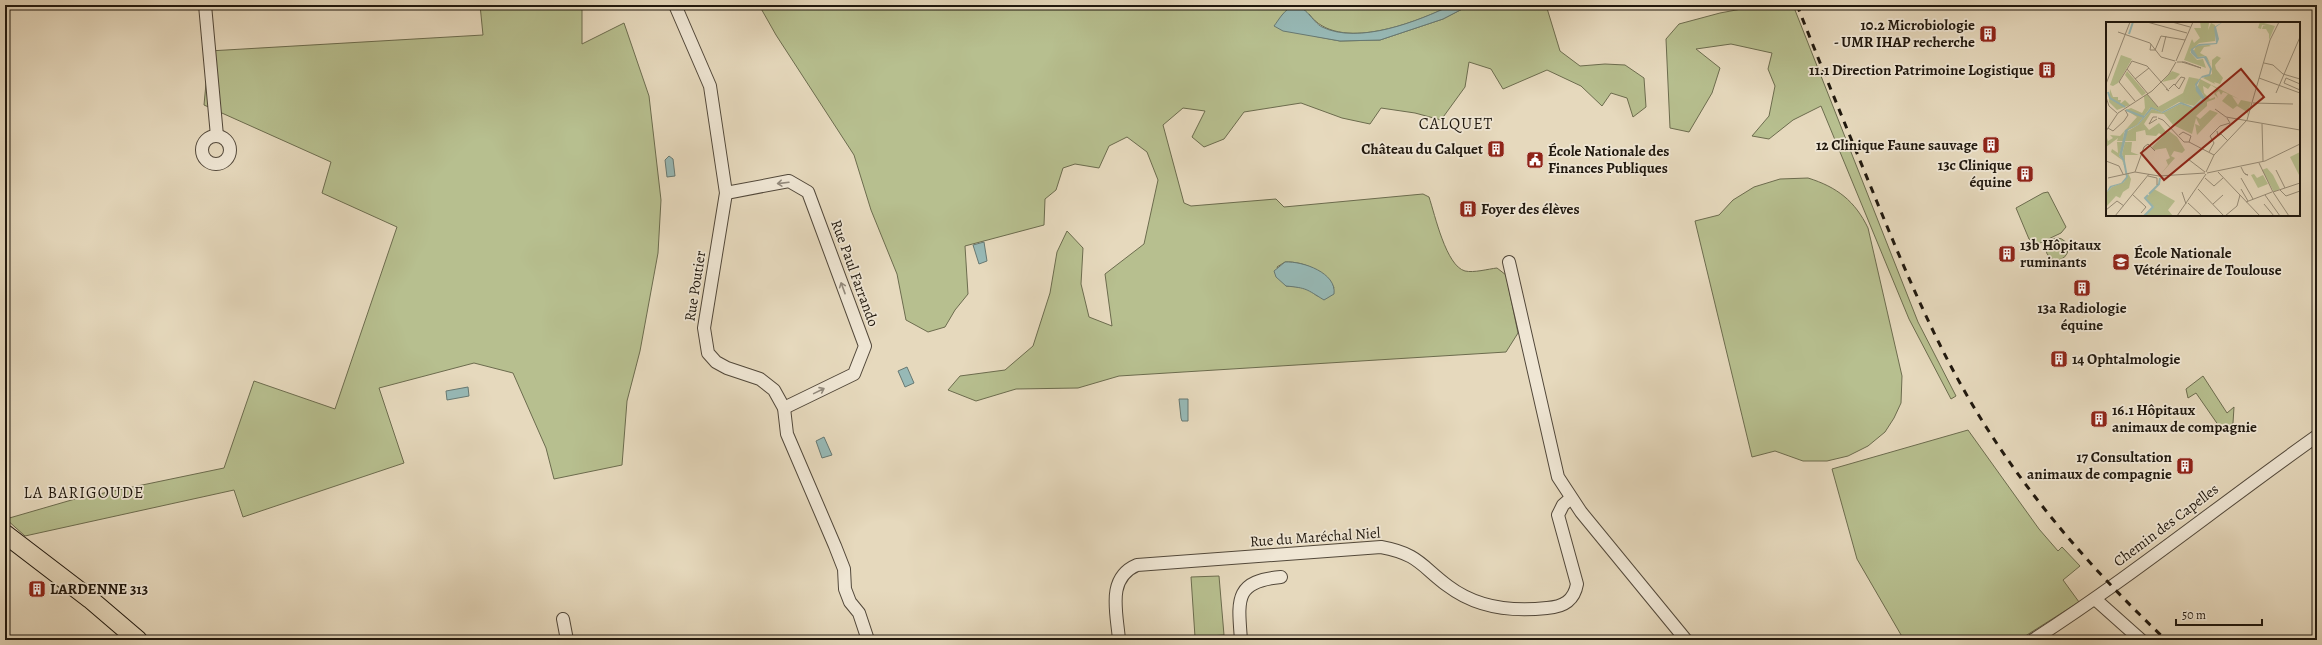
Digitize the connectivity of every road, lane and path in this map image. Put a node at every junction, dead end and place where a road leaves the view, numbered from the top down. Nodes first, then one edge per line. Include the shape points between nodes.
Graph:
1 (205, 5) edge
2 (675, 5) edge
3 (218, 136) dead end
4 (726, 193) junction
5 (1509, 262) dead end
6 (784, 408) junction
7 (2317, 436) edge
8 (1571, 498) junction
9 (5, 534) edge
10 (5, 543) edge
11 (1281, 577) dead end
12 (2095, 599) junction
13 (563, 619) dead end
14 (116, 624) junction
15 (138, 640) edge
16 (567, 640) edge
17 (868, 640) edge
18 (1120, 640) edge
19 (1241, 640) edge
20 (1686, 640) edge
21 (2034, 640) edge
22 (2141, 640) edge

1 - 3 street
2 - 4 street, Rue Poutier via 710,86
4 - 6 street, Rue Poutier via 704,328 708,353 716,362 727,368 760,378 774,390
6 -> 4 street, Rue Paul Farrando via 854,374 864,346 808,192 789,182
5 - 8 street via 1558,477
6 - 17 street, Rue Poutier via 787,434 835,546 844,569 845,589 850,602 859,613
7 - 12 street, Chemin des Capelles
8 - 18 street, Rue du Maréchal Niel via 1558,514 1577,584 1574,596 1564,605 1508,609 1480,603 1448,586 1420,561 1396,550 1381,547 1137,565 1122,575 1115,590
8 - 20 street
9 - 14 main road via 90,600
10 - 14 main road via 86,607
11 - 19 street via 1260,579 1249,585 1240,599
12 - 21 street, Chemin des Capelles
12 - 22 street
13 - 16 street
14 - 15 main road

